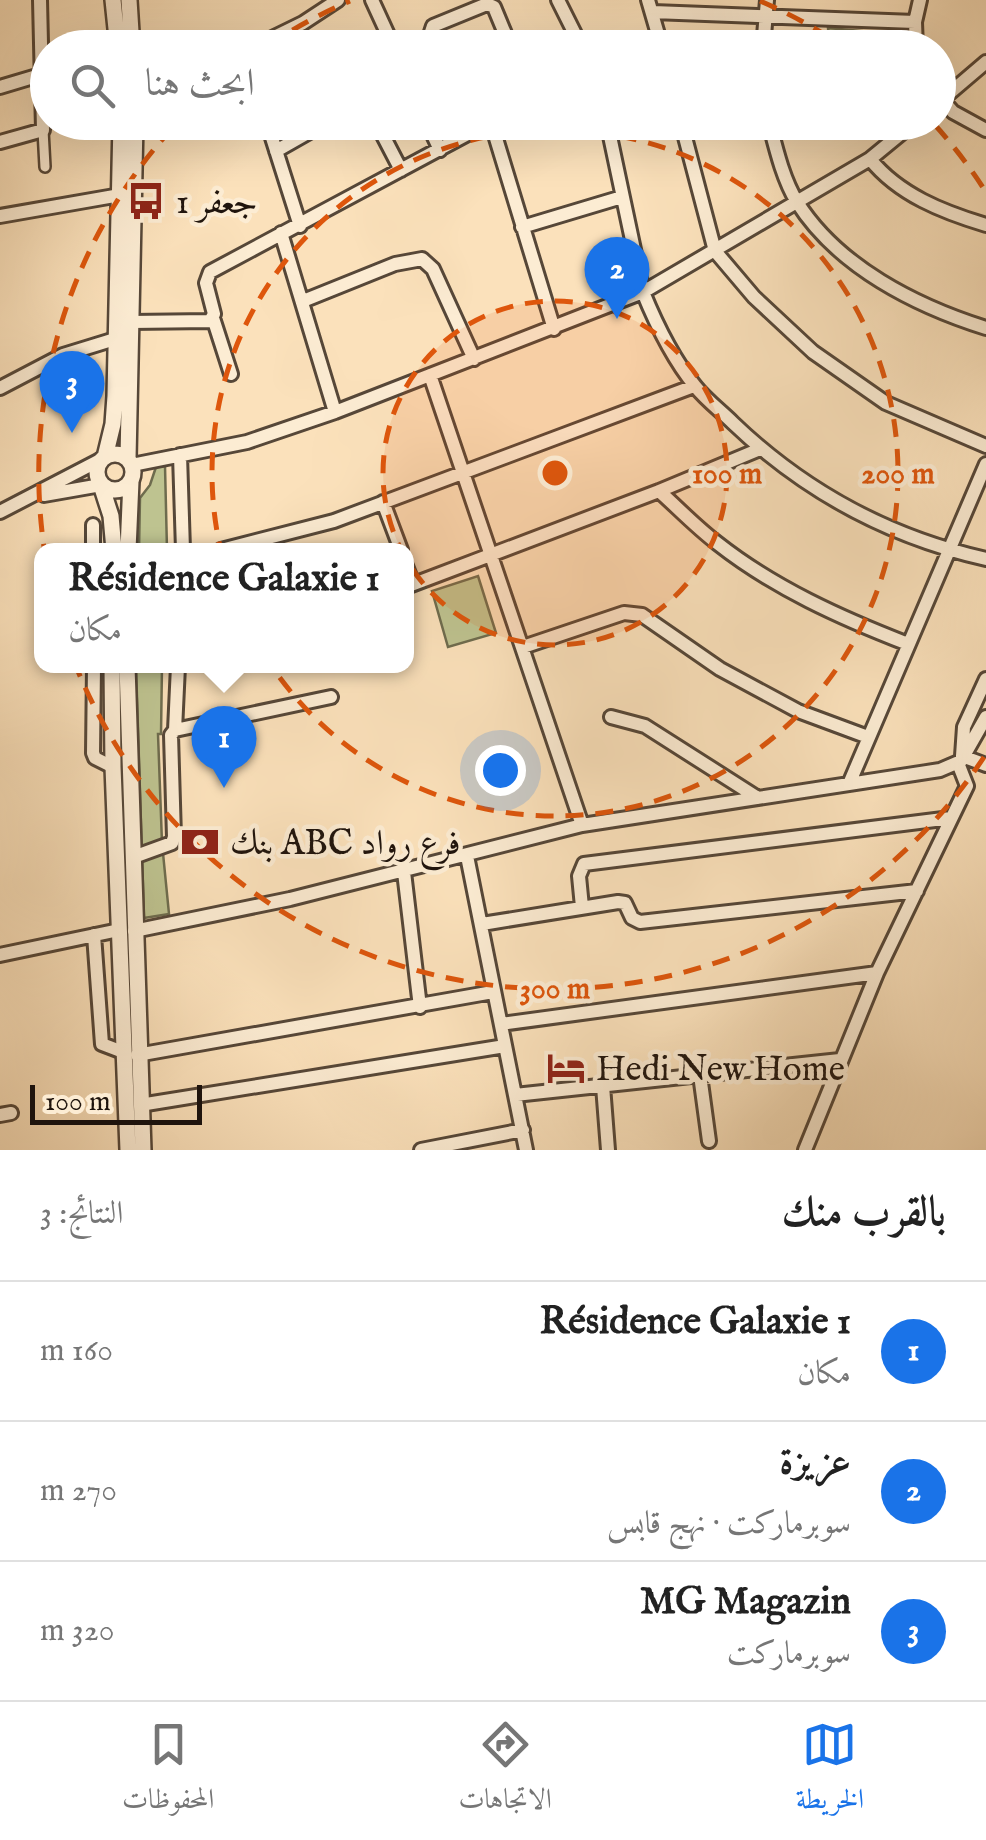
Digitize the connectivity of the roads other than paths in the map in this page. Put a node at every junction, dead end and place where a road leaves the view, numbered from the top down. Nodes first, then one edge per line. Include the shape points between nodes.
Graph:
1 (40, 0) edge
2 (113, 0) edge
3 (129, 0) edge
4 (338, 0) edge
5 (372, 0) edge
6 (558, 0) edge
7 (768, 0) edge
8 (920, 0) edge
9 (651, 6) edge
10 (764, 18) junction
11 (915, 22) junction
12 (40, 30) edge
13 (116, 30) edge
14 (131, 30) edge
15 (289, 30) edge
16 (386, 30) edge
17 (432, 30) edge
18 (504, 30) edge
19 (573, 30) edge
20 (764, 30) edge
21 (915, 30) edge
22 (986, 62) edge
23 (30, 78) edge
24 (956, 87) edge
25 (0, 88) edge
26 (956, 114) edge
27 (986, 130) edge
28 (30, 134) edge
29 (44, 140) edge
30 (121, 140) edge
31 (136, 140) edge
32 (272, 140) edge
33 (296, 140) edge
34 (385, 140) edge
35 (436, 140) edge
36 (453, 140) edge
37 (495, 140) edge
38 (611, 140) edge
39 (687, 140) edge
40 (773, 140) edge
41 (893, 140) edge
42 (0, 142) edge
43 (440, 150) junction
44 (276, 152) junction
45 (870, 159) junction
46 (45, 167) dead end
47 (401, 170) junction
48 (120, 195) junction
49 (622, 198) junction
50 (798, 202) junction
51 (0, 216) edge
52 (300, 226) junction
53 (986, 226) edge
54 (522, 227) junction
55 (281, 233) junction
56 (715, 251) junction
57 (643, 292) junction
58 (303, 301) junction
59 (213, 318) junction
60 (131, 322) junction
61 (986, 328) edge
62 (554, 329) junction
63 (115, 339) junction
64 (474, 359) junction
65 (231, 374) dead end
66 (430, 375) junction
67 (2, 383) edge
68 (694, 386) junction
69 (335, 412) junction
70 (986, 446) edge
71 (760, 449) junction
72 (180, 455) junction
73 (103, 458) junction
74 (986, 464) edge
75 (130, 468) junction
76 (461, 474) junction
77 (102, 486) junction
78 (658, 491) junction
79 (32, 498) junction
80 (383, 502) junction
81 (0, 512) edge
82 (92, 524) dead end
83 (93, 543) edge
84 (113, 543) edge
85 (128, 543) edge
86 (183, 543) edge
87 (248, 543) edge
88 (398, 543) edge
89 (948, 551) junction
90 (490, 555) junction
91 (986, 559) edge
92 (414, 584) edge
93 (908, 644) junction
94 (523, 647) junction
95 (94, 673) edge
96 (112, 673) edge
97 (127, 673) edge
98 (178, 673) edge
99 (986, 678) edge
100 (332, 697) dead end
101 (611, 716) dead end
102 (986, 717) edge
103 (175, 730) junction
104 (868, 737) junction
105 (960, 760) junction
106 (986, 765) edge
107 (113, 767) junction
108 (849, 784) junction
109 (758, 798) junction
110 (951, 818) junction
111 (582, 825) junction
112 (139, 856) dead end
113 (467, 856) junction
114 (404, 872) junction
115 (916, 892) junction
116 (582, 907) junction
117 (482, 924) junction
118 (126, 930) junction
119 (94, 935) junction
120 (0, 955) edge
121 (878, 973) junction
122 (494, 992) junction
123 (420, 1008) junction
124 (501, 1024) junction
125 (505, 1046) junction
126 (130, 1054) junction
127 (840, 1060) junction
128 (700, 1075) junction
129 (602, 1086) junction
130 (515, 1095) junction
131 (140, 1105) junction
132 (522, 1130) junction
133 (709, 1141) dead end
134 (128, 1150) edge
135 (142, 1150) edge
136 (421, 1150) edge
137 (526, 1150) edge
138 (608, 1150) edge
139 (805, 1150) edge

1 - 12 street
2 - 13 street
3 - 14 street
4 - 15 street
5 - 16 street
6 - 19 street
7 - 10 street
8 - 11 street
9 - 10 street
10 - 11 street
10 - 20 street
11 - 21 street
17 - 18 street via 487,4
22 - 24 street
23 - 25 street
26 - 27 street
28 - 42 street
29 - 46 street
30 - 48 street
31 - 60 street
32 - 44 street
33 - 44 street
34 - 47 street
35 - 43 street
36 - 43 street
37 - 54 street
38 - 49 street
39 - 56 street
40 - 50 street
41 - 45 street
43 - 47 street
44 - 52 street
45 - 50 street
45 - 53 street via 904,190
47 - 52 street
48 - 51 street
48 - 63 street
49 - 54 street
49 - 57 street
50 - 56 street
50 - 61 street via 832,242 907,298
52 - 55 street
54 - 62 street
55 - 58 street
55 - 59 street via 210,272
56 - 57 street
56 - 70 street via 786,330 844,374 886,403
57 - 62 street
57 - 68 street
58 - 64 street via 422,259 433,269
58 - 69 street
59 - 60 street
59 - 65 street
60 - 75 street
62 - 64 street
63 - 67 street
63 - 73 street via 113,424
64 - 66 street
66 - 69 street
66 - 76 street
68 - 71 street
68 - 76 street
69 - 72 street via 247,442
71 - 78 street
71 - 89 street via 838,504
72 - 75 street
72 - 86 street
73 - 75 street via 119,454
73 - 77 street via 96,470
73 - 79 street
74 - 89 street
75 - 77 street via 118,490
75 - 85 street
76 - 80 street
76 - 90 street
77 - 79 street
77 - 84 street
78 - 90 street
78 - 93 street via 766,578
79 - 81 street
80 - 87 street
80 - 88 street
82 - 83 street
89 - 91 street
89 - 93 street
90 - 92 street
90 - 94 street
93 - 104 street
94 - 104 street via 624,613 642,614 720,669 798,711
94 - 111 street
95 - 107 street via 93,753
96 - 107 street
97 - 118 street
98 - 103 street
99 - 105 street via 964,727
100 - 103 street
101 - 109 street via 645,726
102 - 105 street
103 - 112 street via 172,843
104 - 108 street
105 - 106 street
105 - 108 street via 920,774
105 - 110 street via 968,784
107 - 118 street
108 - 109 street
109 - 111 street
110 - 115 street
110 - 116 street via 584,864
111 - 113 street
113 - 114 street
113 - 117 street
114 - 118 street
114 - 123 street
115 - 116 street via 640,922 622,902
115 - 121 street
116 - 117 street
117 - 122 street
118 - 119 street
118 - 126 street
119 - 120 street
119 - 126 street via 102,1044
121 - 124 street
121 - 127 street
122 - 123 street
122 - 124 street
123 - 126 street
124 - 125 street
125 - 130 street
125 - 131 street
126 - 131 street
126 - 134 street
127 - 128 street
127 - 139 street
128 - 129 street
128 - 133 street
129 - 130 street
129 - 138 street
130 - 132 street
131 - 135 street
132 - 136 street
132 - 137 street

